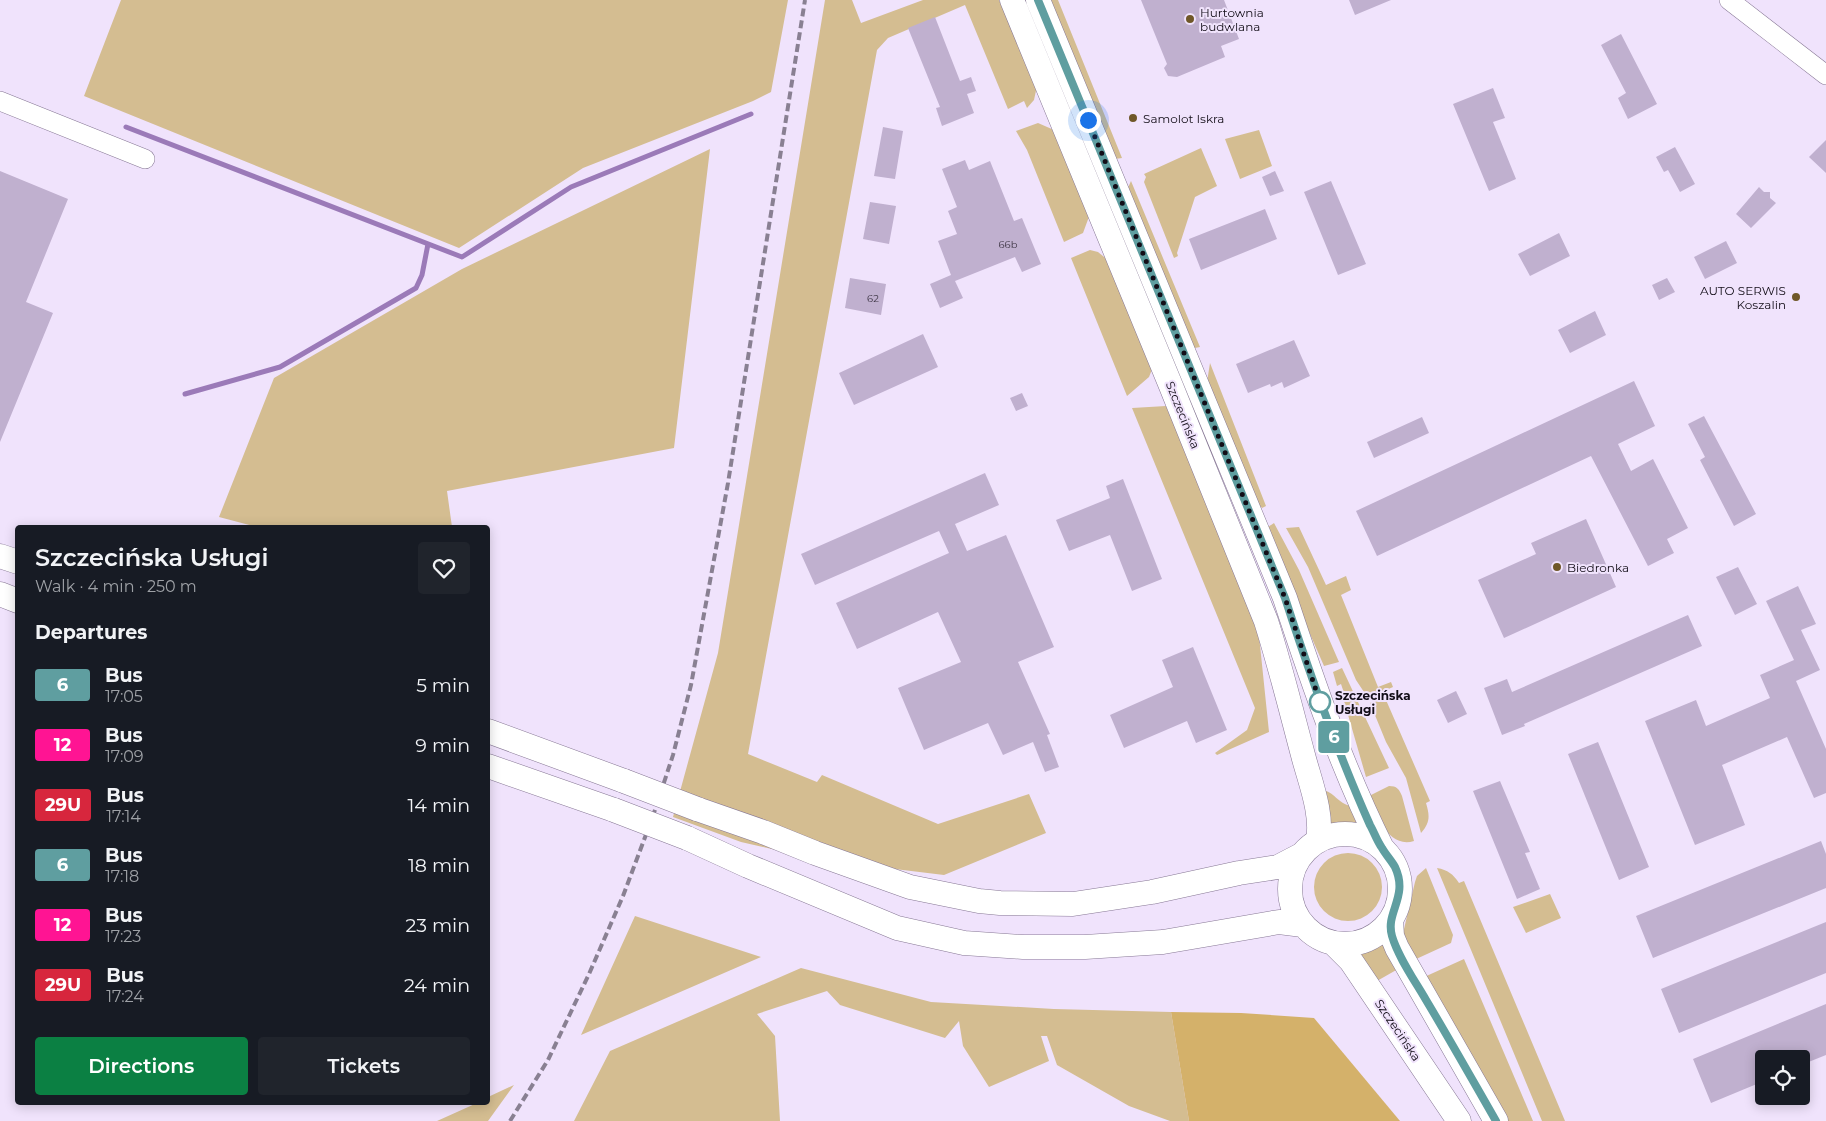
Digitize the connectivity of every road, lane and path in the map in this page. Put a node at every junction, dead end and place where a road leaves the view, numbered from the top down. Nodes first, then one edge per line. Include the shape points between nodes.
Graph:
1 (1012, 0) edge
2 (1038, 0) edge
3 (1728, 0) edge
4 (1826, 75) edge
5 (0, 101) edge
6 (145, 158) dead end
7 (0, 556) edge
8 (15, 561) edge
9 (0, 594) edge
10 (15, 600) edge
11 (490, 732) edge
12 (490, 767) edge
13 (1309, 848) junction
14 (1382, 848) junction
15 (1391, 919) junction
16 (1303, 925) junction
17 (1333, 943) junction
18 (1459, 1121) edge
19 (1496, 1121) edge

1 - 13 main road, Szczecińska via 1266,621 1320,824
2 - 14 main road, Szczecińska via 1285,598 1315,688
3 - 4 street
5 - 6 street
7 - 8 main road
9 - 10 main road
11 - 13 main road, bridge via 910,886 979,901 1074,904 1123,897 1278,867
12 - 16 main road, bridge via 687,838 897,928 964,943 1023,948 1085,947 1163,942 1280,922
13 - 14 main road via 1339,834 1351,834
13 - 16 main road via 1291,875 1293,908
14 - 15 main road via 1399,879 1398,904
15 - 17 main road via 1365,940
15 - 19 main road via 1397,948
16 - 17 main road via 1313,934
17 - 18 main road, Szczecińska via 1351,961

